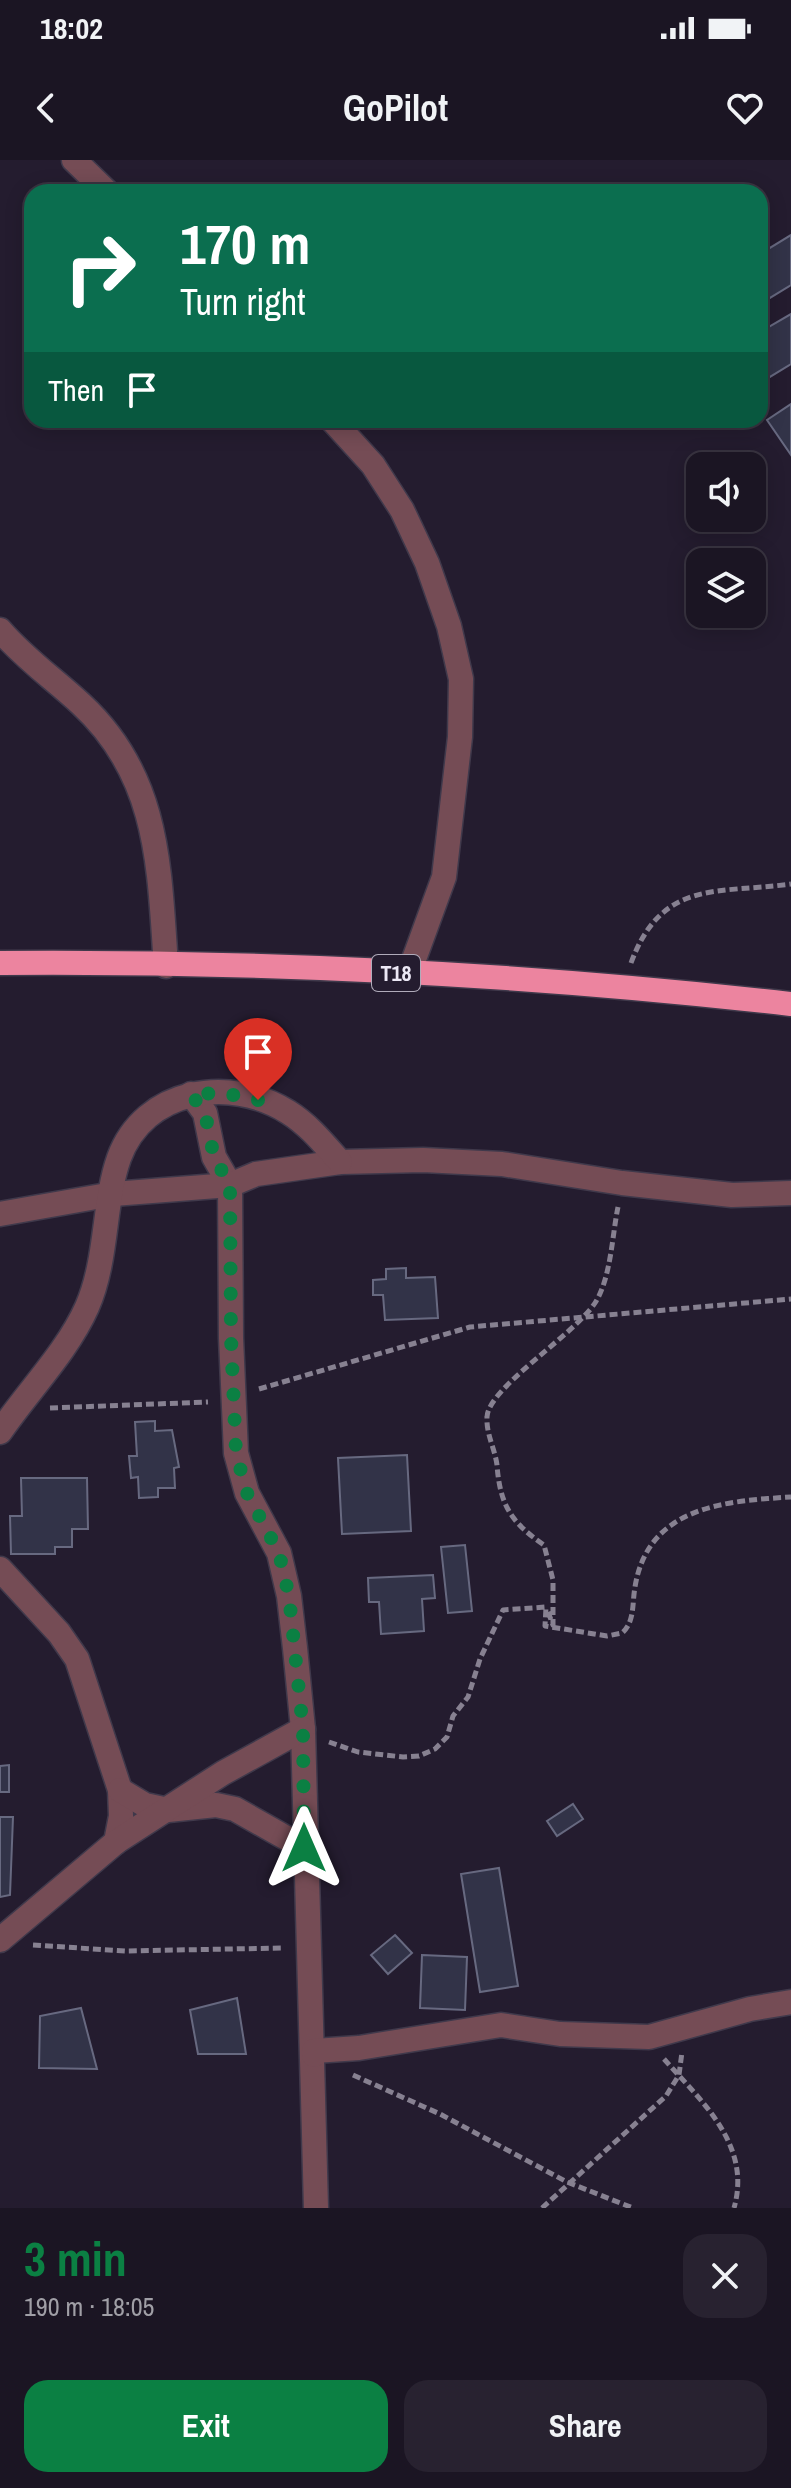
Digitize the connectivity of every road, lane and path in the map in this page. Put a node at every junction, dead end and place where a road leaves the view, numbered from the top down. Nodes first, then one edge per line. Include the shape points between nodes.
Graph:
1 (74, 160) edge
2 (99, 184) edge
3 (339, 428) edge
4 (0, 630) edge
5 (791, 884) edge
6 (0, 963) edge
7 (166, 966) junction
8 (409, 973) junction
9 (622, 986) junction
10 (791, 1004) edge
11 (191, 1094) junction
12 (340, 1162) junction
13 (622, 1183) junction
14 (230, 1185) junction
15 (791, 1193) edge
16 (113, 1194) junction
17 (0, 1214) edge
18 (791, 1299) edge
19 (584, 1319) junction
20 (233, 1401) junction
21 (17, 1408) junction
22 (0, 1432) edge
23 (791, 1497) edge
24 (0, 1569) edge
25 (546, 1607) junction
26 (303, 1729) junction
27 (120, 1790) junction
28 (168, 1810) junction
29 (116, 1842) junction
30 (304, 1848) junction
31 (0, 1940) edge
32 (26, 1944) dead end
33 (311, 1948) junction
34 (791, 2002) edge
35 (649, 2037) junction
36 (314, 2053) junction
37 (679, 2075) junction
38 (567, 2182) junction
39 (316, 2208) edge
40 (542, 2208) edge
41 (633, 2208) edge
42 (734, 2208) edge

1 - 2 street
3 - 8 street via 373,465 402,510 436,588 461,679 444,877
4 - 7 street via 98,722 132,771 149,810 159,855
5 - 9 path via 733,888 674,903 645,930
6 - 7 highway, T18
7 - 8 highway, T18
8 - 9 highway, T18
9 - 10 highway, T18
11 - 12 street via 223,1093 285,1110
11 - 14 street via 205,1113 214,1157
11 - 16 street via 168,1100 131,1135 118,1160
12 - 13 street via 502,1164
12 - 14 street via 256,1174
13 - 15 street via 732,1195
13 - 19 path via 598,1299
14 - 16 street
14 - 20 street
16 - 17 street
16 - 21 street via 87,1307
18 - 19 path
19 - 20 path via 470,1327 264,1386
19 - 25 path via 499,1391 487,1415 498,1483 515,1525 544,1545 553,1580 553,1625
20 - 21 path
20 - 26 street via 236,1453 247,1493 279,1553 289,1596
21 - 22 street
23 - 25 path via 715,1507 656,1534 639,1566 631,1617 622,1633 607,1636 545,1626
24 - 27 street via 77,1659
25 - 26 path via 503,1610 468,1697 435,1749 403,1757 358,1752
26 - 28 street
26 - 30 street
27 - 28 street via 145,1805
27 - 29 street
28 - 29 street
28 - 30 street via 216,1805 235,1809
29 - 31 street
30 - 33 street
32 - 33 path via 125,1951
33 - 36 street
34 - 35 street
35 - 36 street via 560,2034 501,2025
35 - 37 path
36 - 38 path
36 - 39 street
37 - 38 path via 654,2110
37 - 42 path via 709,2110 737,2158
38 - 40 path
38 - 41 path

